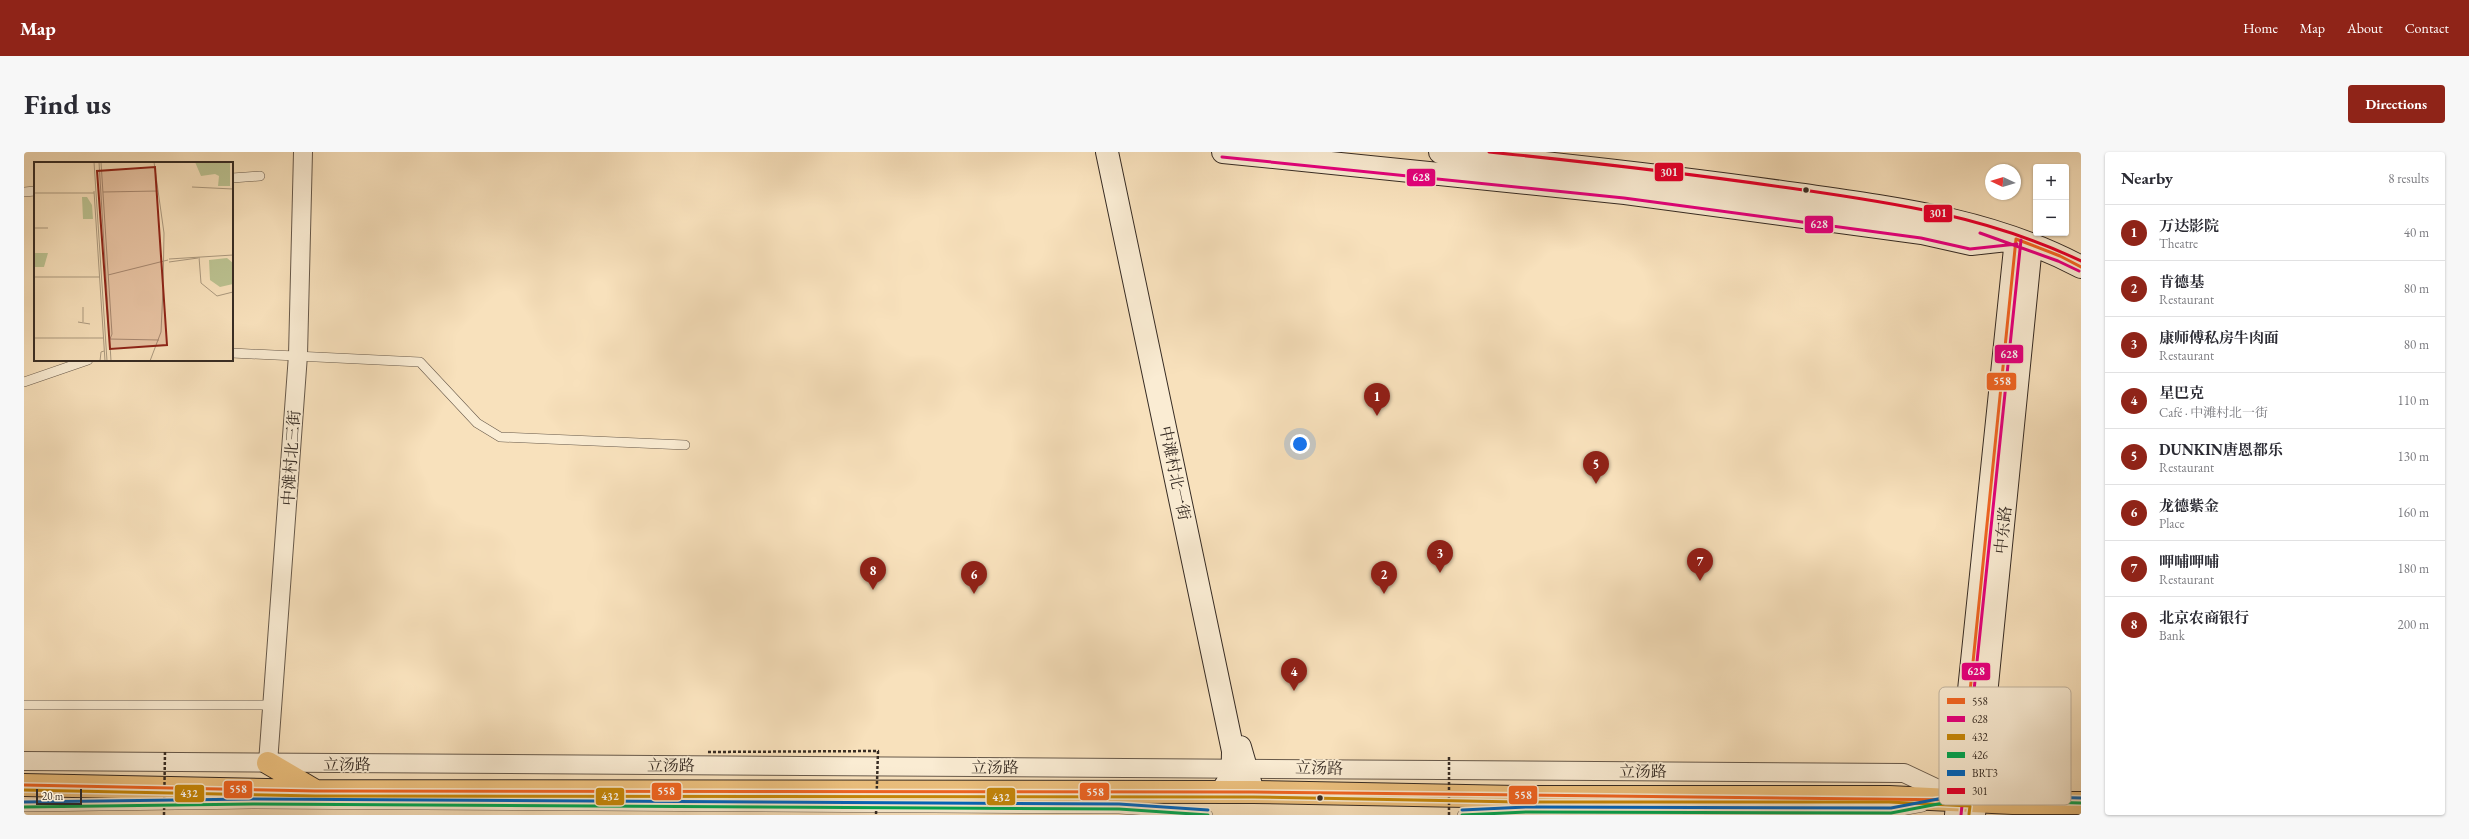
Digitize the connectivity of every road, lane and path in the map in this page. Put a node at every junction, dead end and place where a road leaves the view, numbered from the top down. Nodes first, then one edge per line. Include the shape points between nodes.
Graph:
1 (303, 152) edge
2 (1107, 152) edge
3 (1120, 152) edge
4 (1223, 152) edge
5 (1440, 152) edge
6 (260, 176) dead end
7 (233, 178) edge
8 (34, 191) edge
9 (24, 192) edge
10 (2023, 242) junction
11 (2081, 266) edge
12 (233, 353) edge
13 (298, 355) junction
14 (85, 361) edge
15 (24, 382) edge
16 (684, 445) dead end
17 (1978, 687) edge
18 (24, 705) edge
19 (273, 705) junction
20 (165, 751) dead end
21 (708, 752) dead end
22 (1449, 754) dead end
23 (24, 761) edge
24 (268, 763) junction
25 (1239, 768) junction
26 (24, 786) edge
27 (315, 791) junction
28 (1221, 792) junction
29 (1253, 792) junction
30 (1939, 793) edge
31 (2071, 803) edge
32 (2081, 803) edge
33 (2035, 805) edge
34 (24, 807) edge
35 (1966, 808) edge
36 (164, 815) edge
37 (876, 815) edge
38 (1208, 815) edge
39 (1449, 815) edge
40 (1462, 815) edge

1 - 13 street, 中滩村北三街
2 - 25 street, 中滩村北一街 via 1231,743
3 - 25 street, 中滩村北一街
4 - 10 street via 1625,193 1922,233 1971,244
5 - 10 street via 1627,171 1926,213
6 - 7 lane
8 - 9 lane
10 - 11 street
10 - 17 street, 中东路
12 - 13 lane
13 - 16 lane via 420,362 477,423 500,437
13 - 19 street, 中滩村北三街
14 - 15 lane
18 - 19 lane
19 - 24 street, 中滩村北三街
20 - 36 path, bridge
21 - 37 path, bridge via 878,751
22 - 39 path, bridge
23 - 24 street, 立汤路
24 - 25 street, 立汤路
24 - 27 main road
25 - 28 street, 中滩村北一街
25 - 29 street, 中滩村北一街
25 - 30 street, 立汤路 via 1904,773
26 - 27 main road, 立汤路
27 - 28 main road, 立汤路
28 - 29 main road, 立汤路
29 - 35 main road, 立汤路
31 - 32 main road, 立汤路
33 - 35 main road, 立汤路
34 - 38 lane via 253,804 1119,809
35 - 40 lane via 1891,813 1526,812

